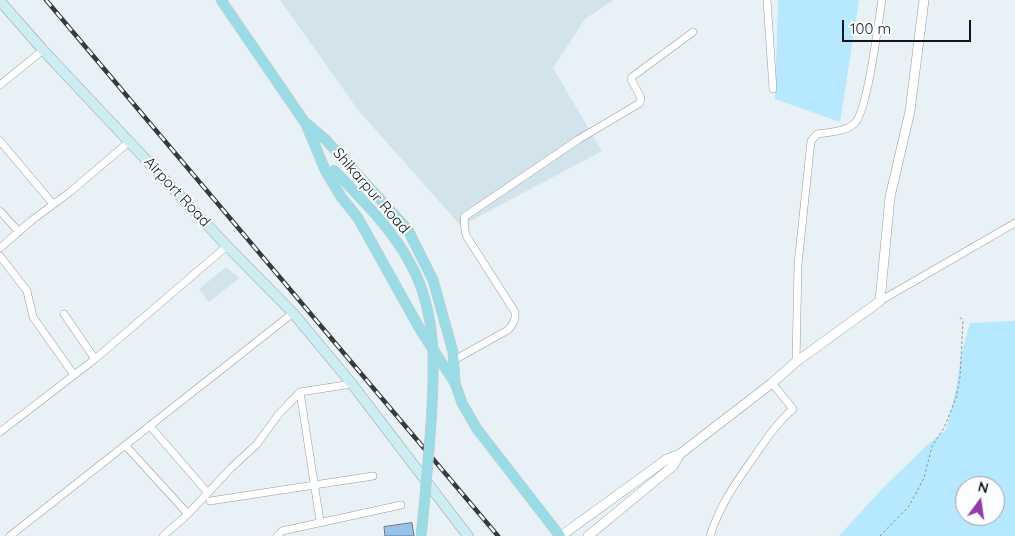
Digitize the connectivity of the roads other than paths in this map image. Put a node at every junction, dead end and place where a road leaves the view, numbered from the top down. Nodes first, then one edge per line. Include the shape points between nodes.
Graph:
1 (221, 0) edge
2 (767, 0) edge
3 (882, 0) edge
4 (924, 0) edge
5 (0, 1) edge
6 (694, 32) dead end
7 (44, 50) junction
8 (0, 85) edge
9 (773, 89) dead end
10 (305, 122) junction
11 (130, 141) junction
12 (0, 142) edge
13 (53, 204) junction
14 (0, 210) edge
15 (1015, 223) edge
16 (19, 232) junction
17 (227, 246) junction
18 (0, 248) edge
19 (0, 256) edge
20 (880, 301) junction
21 (293, 312) junction
22 (64, 314) dead end
23 (95, 359) junction
24 (454, 360) junction
25 (796, 362) junction
26 (74, 375) junction
27 (455, 382) junction
28 (772, 382) junction
29 (352, 384) junction
30 (300, 392) junction
31 (150, 426) junction
32 (0, 432) edge
33 (125, 445) junction
34 (680, 454) junction
35 (373, 476) dead end
36 (314, 484) junction
37 (209, 497) junction
38 (401, 505) dead end
39 (188, 514) junction
40 (320, 522) junction
41 (464, 534) edge
42 (10, 536) edge
43 (163, 536) edge
44 (278, 536) edge
45 (421, 536) edge
46 (561, 536) edge
47 (588, 536) edge
48 (710, 536) edge

1 - 10 main road, Shikarpur Road
2 - 9 street
3 - 25 street via 864,102 856,122 845,130 817,134 811,141 798,264
4 - 20 street via 910,111 890,197
5 - 7 main road, Airport Road
6 - 24 street via 632,76 640,103 464,217 467,237 516,317 508,330
7 - 8 street
7 - 11 main road, Airport Road
10 - 24 main road, Shikarpur Road via 326,140 408,230 432,280
10 - 27 main road, Shikarpur Road via 326,172 358,218 421,331
10 - 45 main road, bridge via 334,170 398,243 424,295 433,346 434,389
11 - 13 street
11 - 17 main road, Airport Road
12 - 13 street
13 - 16 street
14 - 16 street
15 - 20 street
16 - 18 street
17 - 21 main road, Airport Road
17 - 23 street
19 - 26 street via 27,291 33,317
20 - 25 street
21 - 29 main road, Airport Road
21 - 31 street
22 - 23 street
23 - 26 street
24 - 27 main road, Shikarpur Road
25 - 28 street
26 - 32 street
27 - 46 main road, Shikarpur Road via 462,403 478,429
28 - 34 street
28 - 48 street via 793,409 779,421 735,482
29 - 30 street
29 - 41 main road, Airport Road
30 - 36 street
30 - 37 street
31 - 33 street
31 - 37 street
33 - 39 street
33 - 42 street
34 - 46 street via 667,459
34 - 47 street via 673,466
35 - 36 street
36 - 37 street
36 - 40 street
37 - 39 street
38 - 40 street
39 - 43 street
40 - 44 street via 282,531

